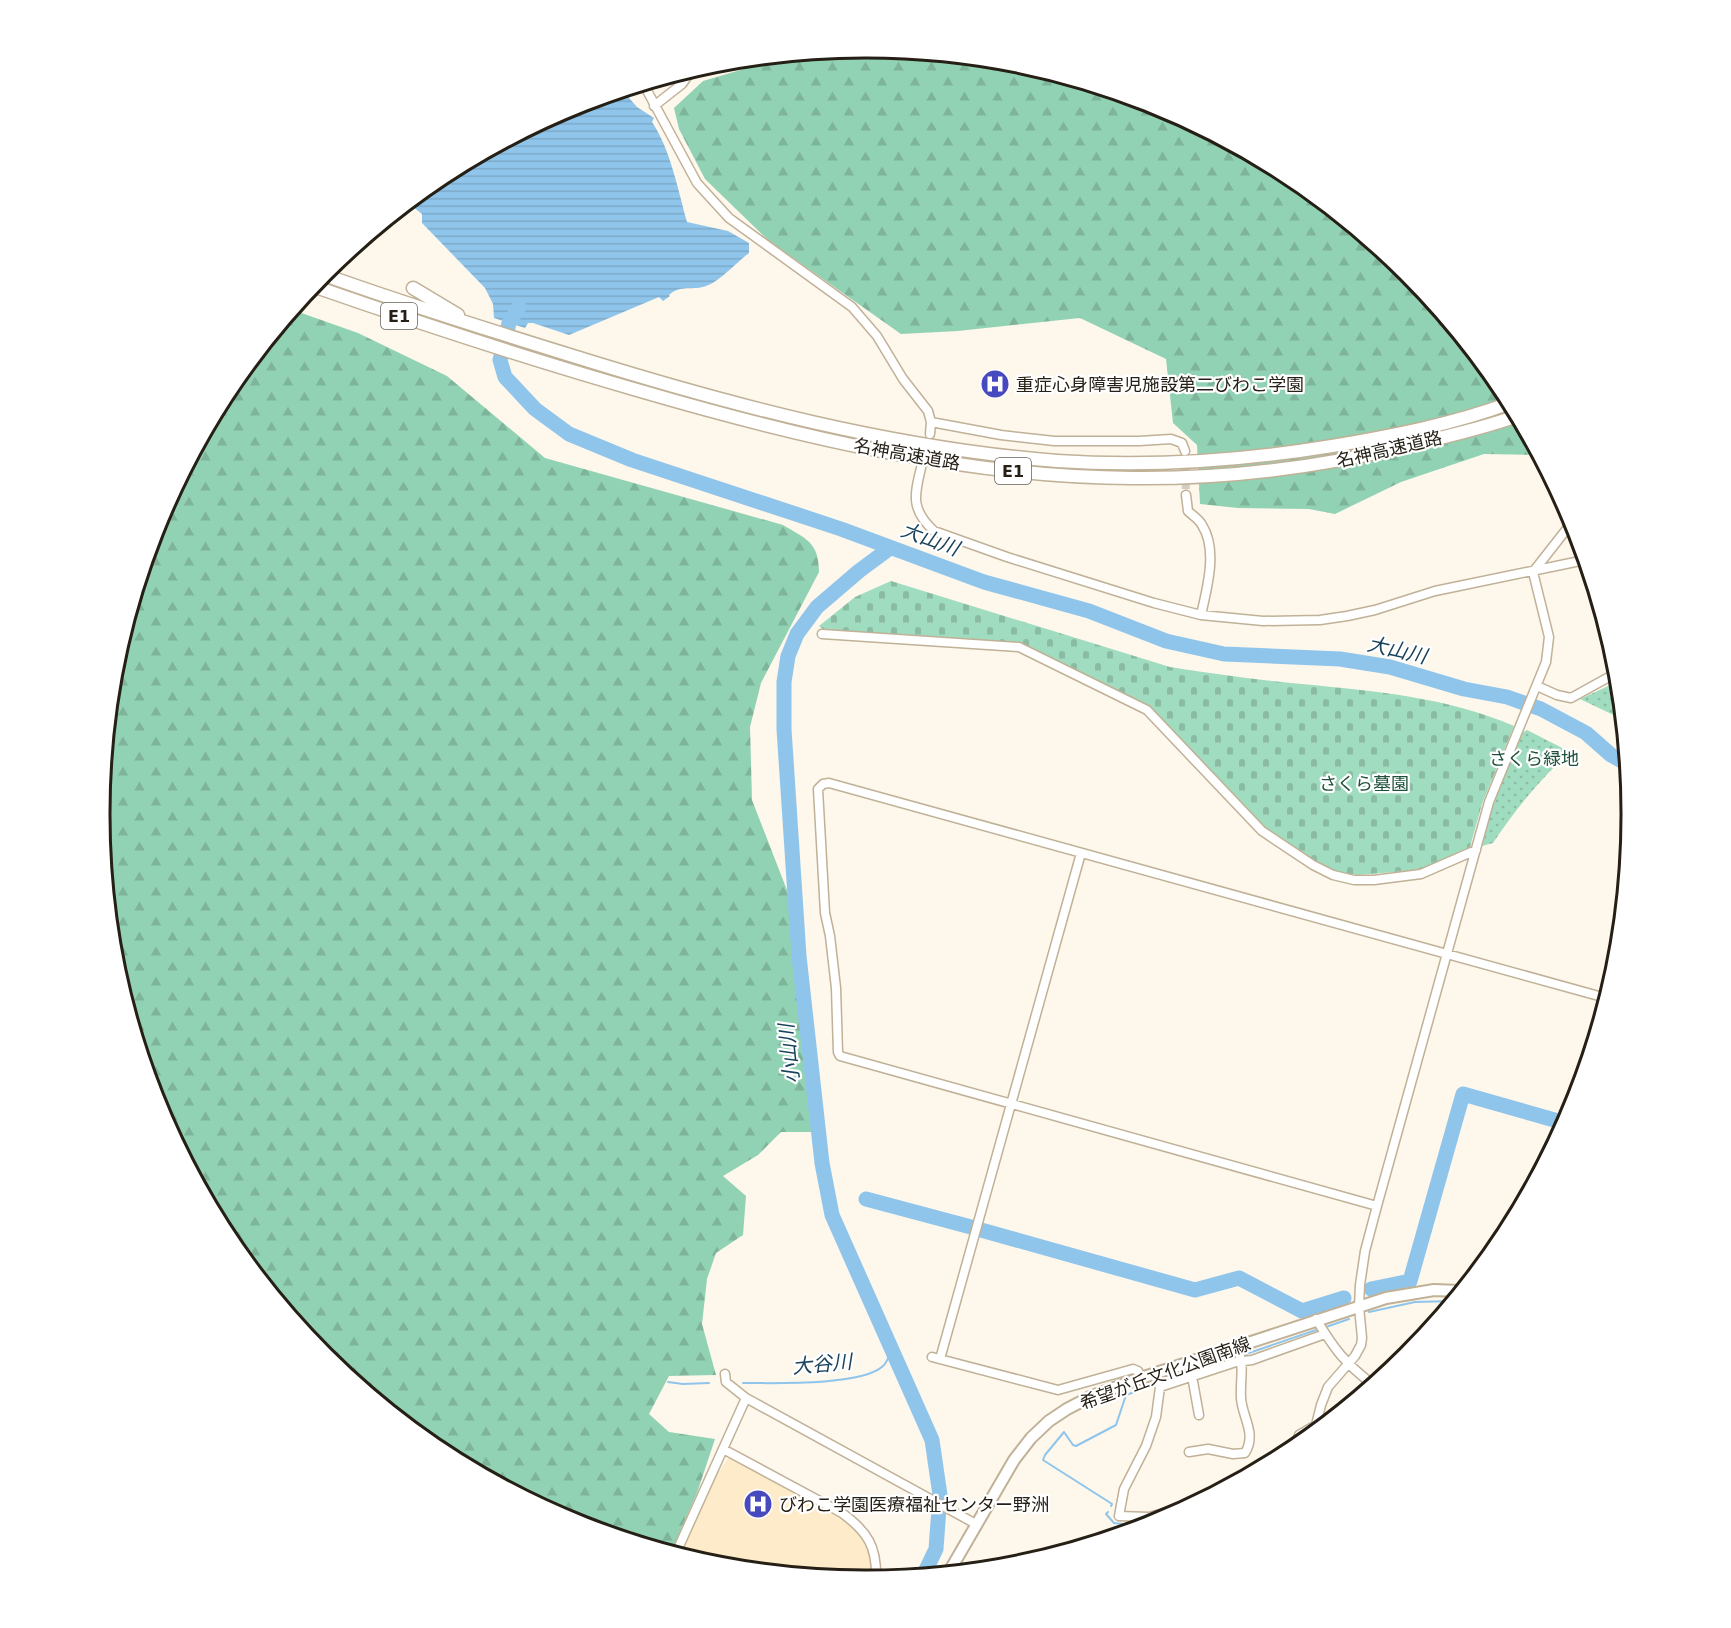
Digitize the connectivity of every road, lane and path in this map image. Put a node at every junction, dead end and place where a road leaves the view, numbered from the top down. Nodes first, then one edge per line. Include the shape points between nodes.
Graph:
1 (684, 81) edge
2 (682, 84) joint
3 (647, 91) edge
4 (654, 106) junction
5 (333, 278) edge
6 (413, 288) dead end
7 (322, 289) edge
8 (318, 294) edge
9 (408, 319) junction
10 (490, 330) junction
11 (1501, 406) edge
12 (1509, 418) edge
13 (930, 422) junction
14 (930, 434) dead end
15 (1185, 451) dead end
16 (921, 468) dead end
17 (1186, 495) tunnel mouth
18 (1565, 531) edge
19 (1577, 562) edge
20 (1533, 572) junction
21 (1201, 615) junction
22 (822, 634) dead end
23 (1608, 678) edge
24 (1537, 687) junction
25 (1476, 850) junction
26 (1081, 853) junction
27 (1447, 954) junction
28 (1598, 997) edge
29 (1011, 1104) junction
30 (1377, 1206) junction
31 (1451, 1291) edge
32 (1359, 1307) junction
33 (1317, 1319) junction
34 (1325, 1334) junction
35 (1237, 1346) junction
36 (1243, 1361) junction
37 (1347, 1364) junction
38 (725, 1374) dead end
39 (1154, 1374) junction
40 (1192, 1376) junction
41 (1141, 1378) junction
42 (1367, 1380) edge
43 (1160, 1387) junction
44 (746, 1398) junction
45 (1199, 1415) dead end
46 (1319, 1418) edge
47 (723, 1449) junction
48 (1189, 1452) dead end
49 (1142, 1517) edge
50 (976, 1524) junction
51 (679, 1546) edge
52 (953, 1564) edge
53 (876, 1570) edge

1 - 2 street
2 - 4 street
3 - 4 street
4 - 13 street via 709,198 729,218 861,316 928,411
5 - 10 highway, 名神高速道路 / E1
6 - 10 highway
7 - 9 highway, 名神高速道路 / E1
8 - 9 highway
9 - 12 highway, 名神高速道路 / E1 via 670,400 809,436 938,461 1057,475 1193,477 1317,465 1373,455
10 - 11 highway, 名神高速道路 / E1 via 675,387 813,422 939,447 1059,461 1192,462 1259,457 1370,440
13 - 14 street
13 - 15 street via 1054,441 1171,439 1182,443
16 - 21 street via 915,502 925,523 934,531 1102,587
17 - 21 street via 1188,511 1204,528 1209,552 1210,570
18 - 20 street
19 - 20 street
20 - 21 street via 1446,588 1375,610 1320,620 1263,621
20 - 24 street via 1549,637
22 - 25 street via 1019,647 1147,710 1262,831 1333,875 1374,880 1420,874
23 - 24 street via 1571,698
24 - 25 street via 1489,802
25 - 27 street
26 - 27 street
26 - 29 street
26 - 29 street via 829,783 818,789 825,913 835,978 840,1056
27 - 28 street
27 - 30 street
29 - 30 street
29 - 41 street via 936,1358 1047,1389 1058,1390 1133,1369
30 - 32 street via 1365,1251
31 - 32 main road, 希望が丘文化公園南線 via 1386,1298
32 - 33 main road, 希望が丘文化公園南線
32 - 37 street via 1361,1345
33 - 34 street
33 - 35 main road, 希望が丘文化公園南線
34 - 36 street
34 - 37 street
35 - 36 street
35 - 39 main road, 希望が丘文化公園南線
36 - 40 street
36 - 48 street via 1241,1399 1250,1429 1249,1447 1245,1453 1208,1449
37 - 42 street
37 - 46 street via 1328,1387
38 - 44 street via 726,1382
39 - 41 main road, 希望が丘文化公園南線
39 - 43 street
40 - 43 street
40 - 45 street
41 - 50 main road, 希望が丘文化公園南線 via 1092,1396 1049,1422 1014,1460
43 - 49 street via 1152,1431 1124,1489 1119,1516
44 - 47 street
44 - 50 street
47 - 51 street
47 - 53 street via 859,1525 872,1544
50 - 52 main road, 希望が丘文化公園南線

